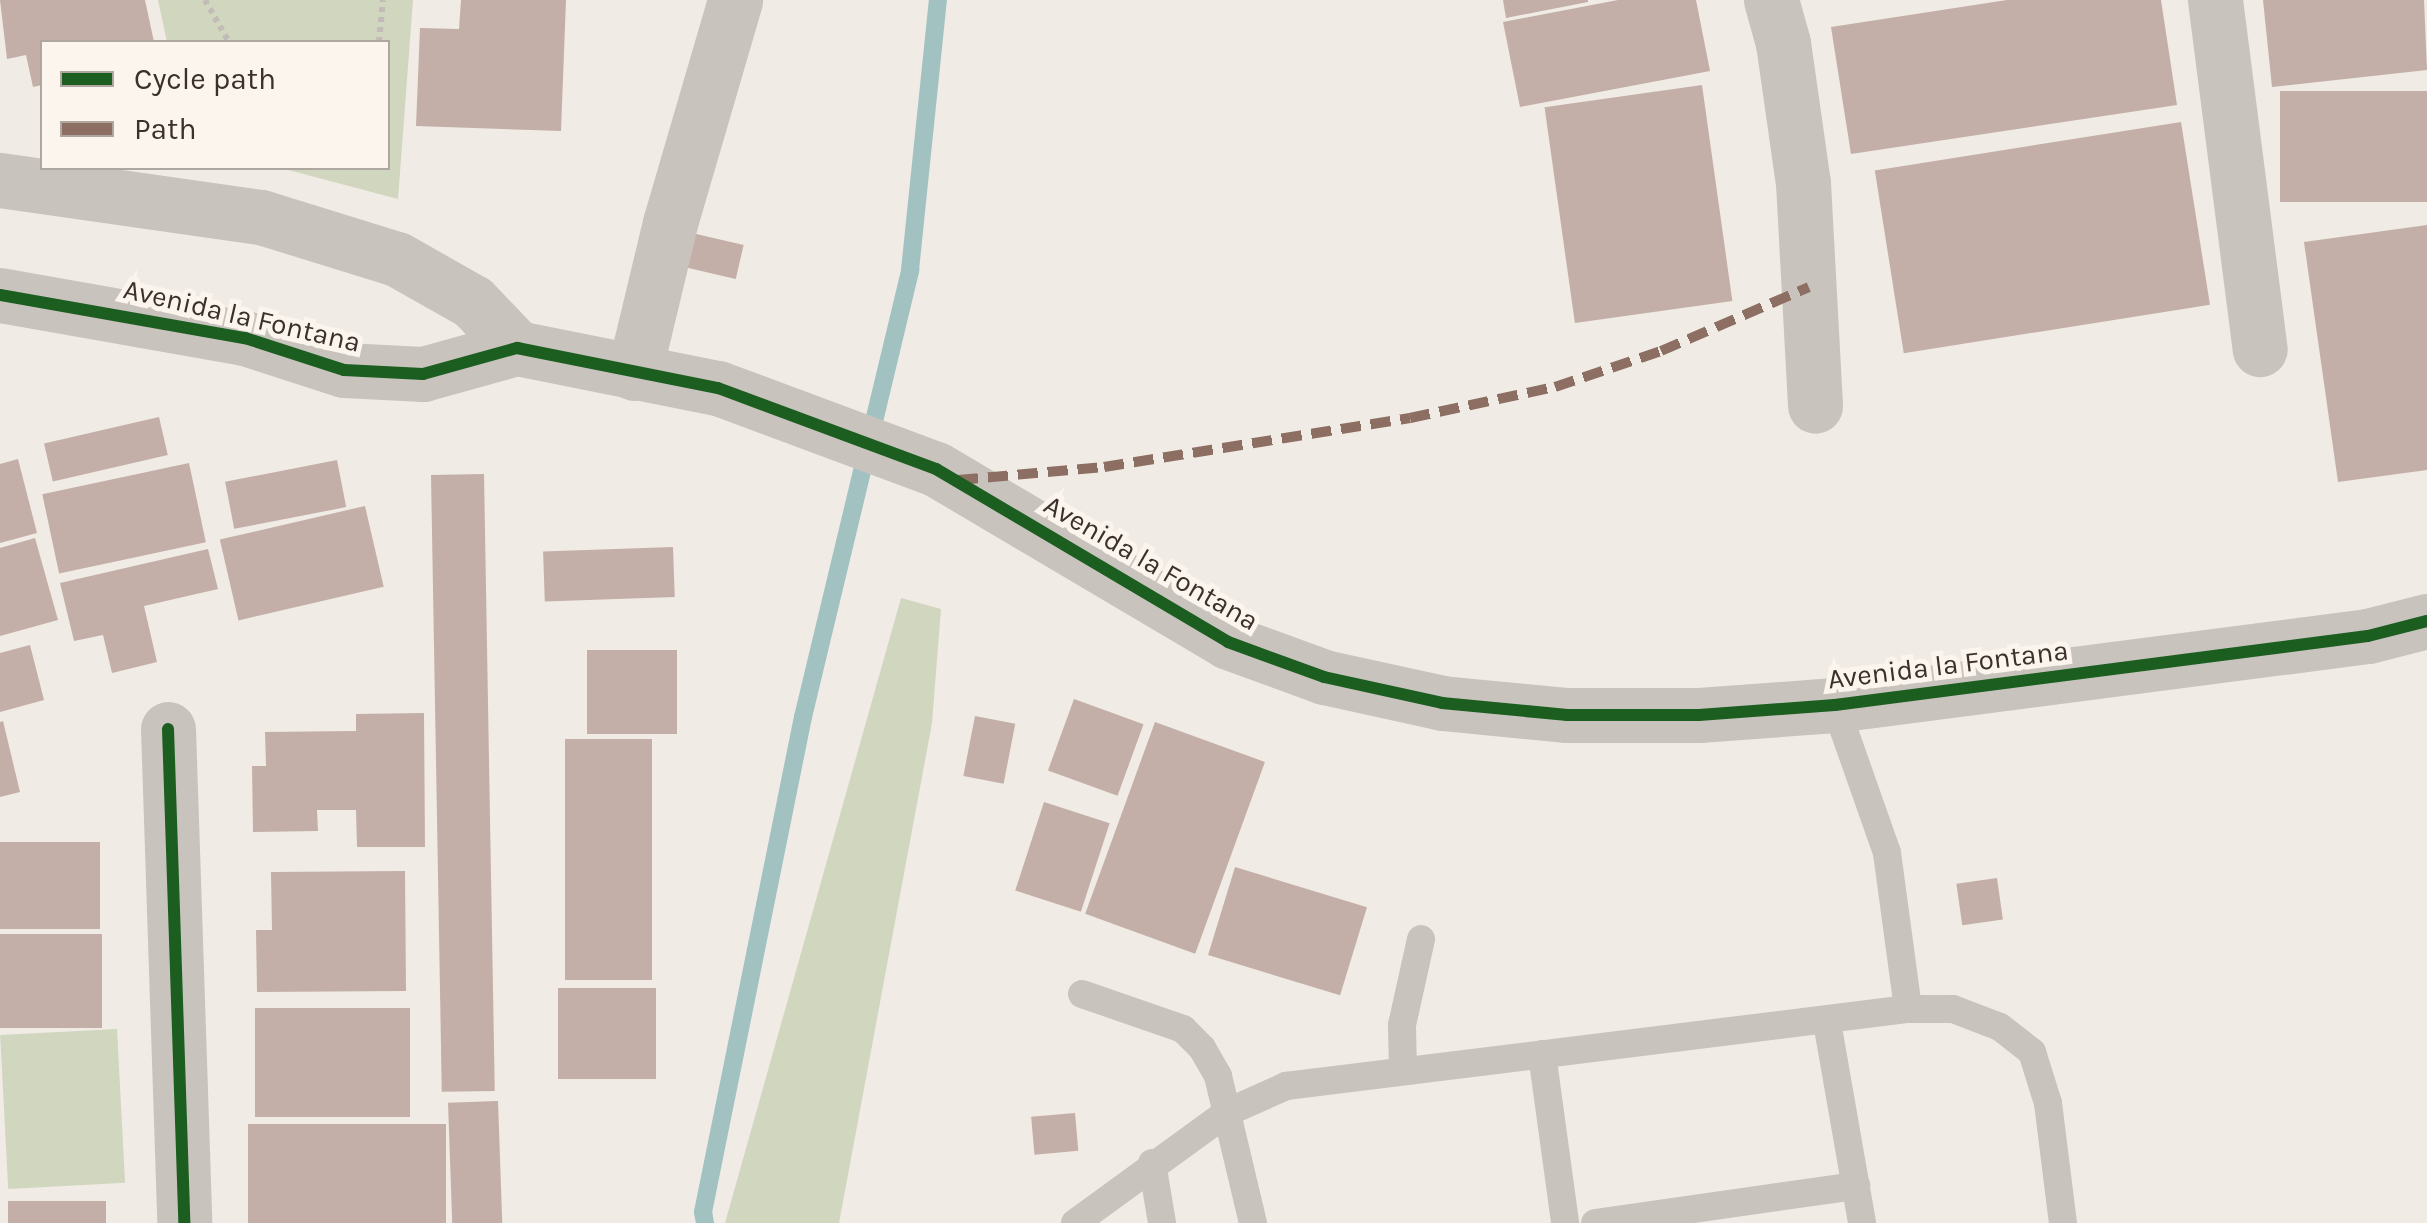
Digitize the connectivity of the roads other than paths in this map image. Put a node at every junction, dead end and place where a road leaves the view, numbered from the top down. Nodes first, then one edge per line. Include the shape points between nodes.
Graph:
1 (735, 0) edge
2 (1771, 0) edge
3 (2215, 0) edge
4 (0, 180) edge
5 (0, 295) edge
6 (517, 348) junction
7 (2260, 349) dead end
8 (634, 373) junction
9 (1815, 406) dead end
10 (2427, 621) edge
11 (1835, 705) junction
12 (168, 729) dead end
13 (1422, 939) dead end
14 (1082, 994) dead end
15 (1908, 1009) junction
16 (1827, 1022) junction
17 (1542, 1054) junction
18 (1404, 1070) junction
19 (1228, 1112) junction
20 (1152, 1163) junction
21 (1856, 1186) junction
22 (184, 1223) edge
23 (1075, 1223) edge
24 (1162, 1223) edge
25 (1252, 1223) edge
26 (1565, 1223) edge
27 (1595, 1223) edge
28 (1862, 1223) edge
29 (2064, 1223) edge

1 - 8 street
2 - 9 street via 1803,183
3 - 7 street
4 - 6 street via 261,217 398,260 473,302
5 - 6 street, Avenida la Fontana via 245,338 344,370 424,374
6 - 8 street, Avenida la Fontana
8 - 11 street, Avenida la Fontana via 718,388 936,469 1228,642 1324,677 1442,703 1567,715
10 - 11 street, Avenida la Fontana via 2368,636
11 - 15 lane via 1886,853
12 - 22 street
13 - 18 lane via 1402,1026
14 - 19 lane via 1183,1030 1218,1076
15 - 16 lane
15 - 29 lane via 1954,1009 2000,1028 2032,1052 2048,1103
16 - 17 lane
16 - 21 lane
17 - 18 lane
17 - 26 lane
18 - 19 lane via 1286,1086
19 - 20 lane
19 - 25 lane
20 - 23 lane
20 - 24 lane
21 - 27 lane
21 - 28 lane

